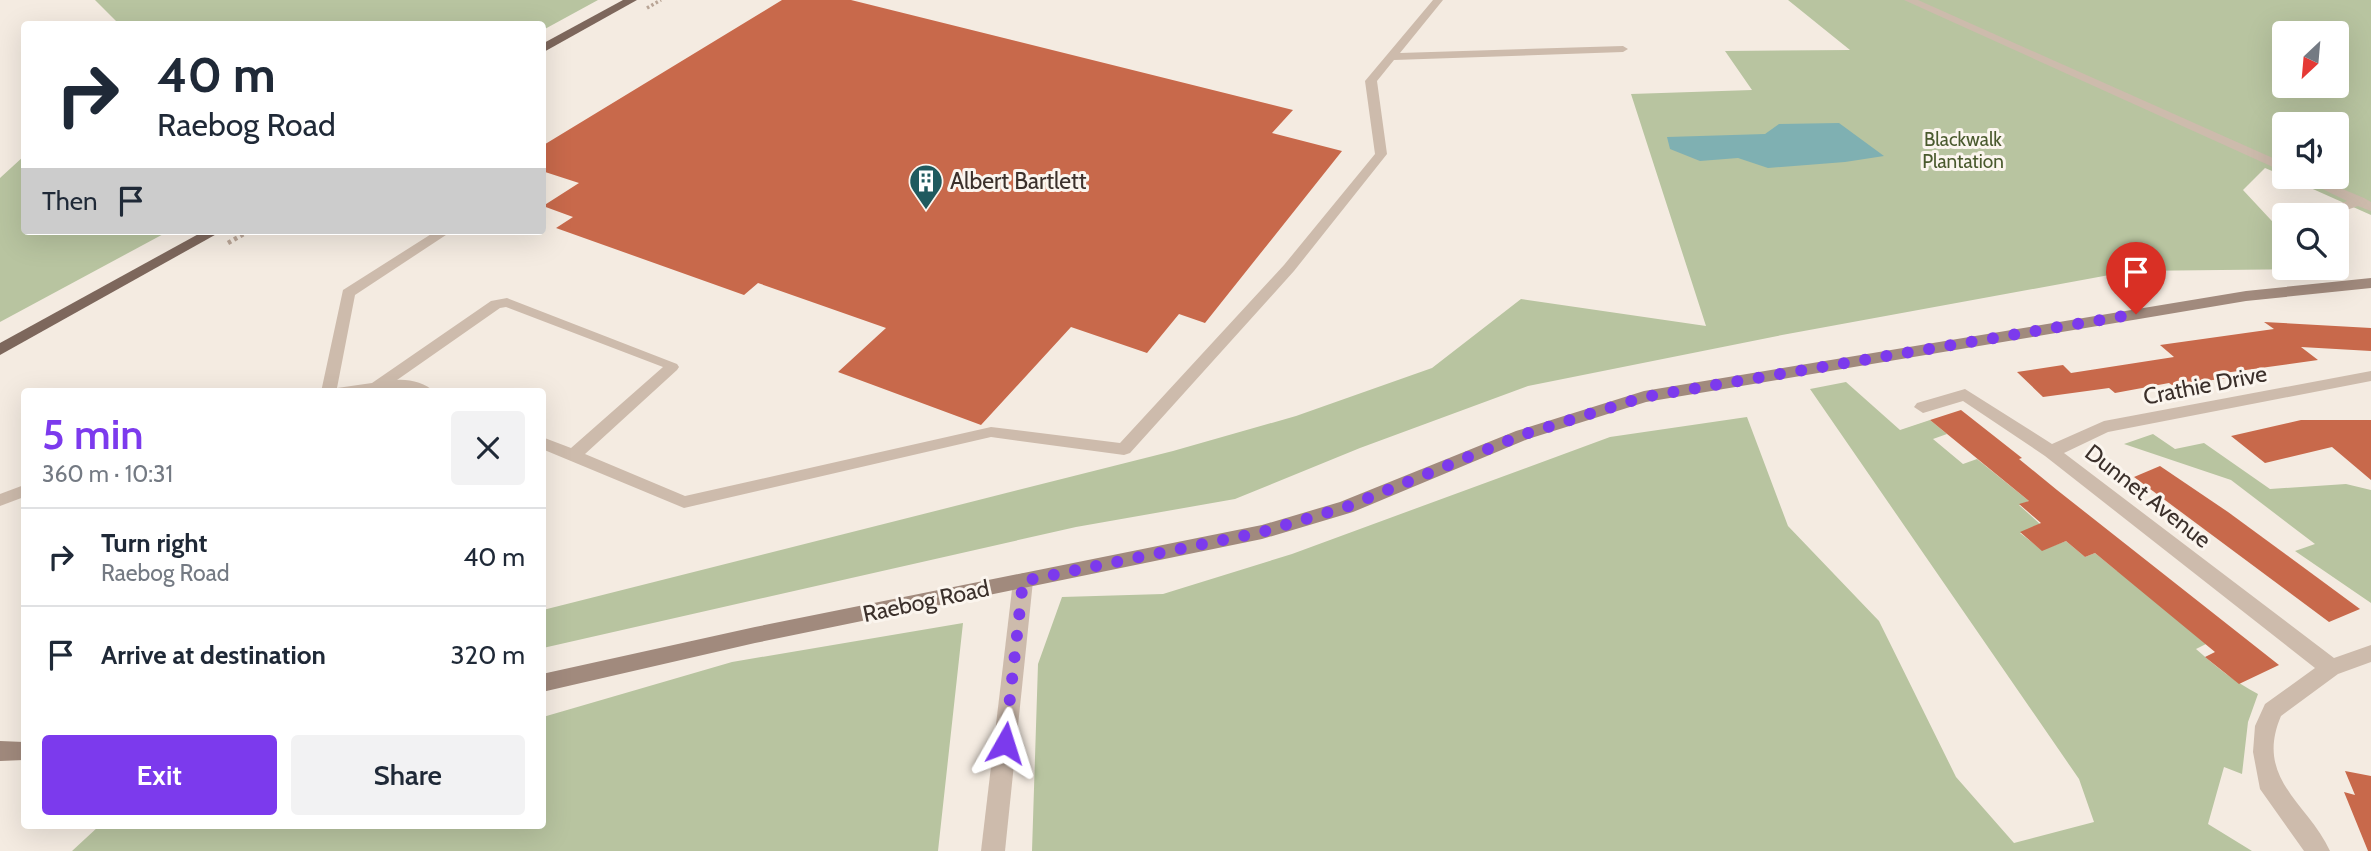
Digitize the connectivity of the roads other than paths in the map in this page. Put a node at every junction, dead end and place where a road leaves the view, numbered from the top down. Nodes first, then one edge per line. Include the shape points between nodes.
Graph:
1 (631, 0) edge
2 (1438, 0) edge
3 (1909, 0) edge
4 (546, 47) edge
5 (1623, 49) dead end
6 (1391, 57) junction
7 (2272, 163) edge
8 (2331, 189) edge
9 (2365, 204) edge
10 (208, 235) edge
11 (439, 235) edge
12 (2371, 283) edge
13 (0, 350) edge
14 (2371, 376) edge
15 (377, 387) junction
16 (330, 388) edge
17 (370, 388) edge
18 (416, 388) edge
19 (1923, 407) dead end
20 (546, 444) edge
21 (2051, 452) junction
22 (573, 455) junction
23 (21, 492) edge
24 (0, 500) edge
25 (1023, 581) junction
26 (2371, 653) edge
27 (2332, 668) junction
28 (546, 682) edge
29 (0, 751) edge
30 (21, 751) edge
31 (993, 851) edge
32 (2318, 851) edge

1 - 4 main road
2 - 6 lane
3 - 7 lane
5 - 6 lane
6 - 22 lane via 1371,81 1381,154 1289,268 1124,449 991,432 684,502
8 - 9 lane
10 - 13 main road
11 - 16 lane via 348,293
12 - 25 main road, Raebog Road via 2246,296 1644,397 1522,435 1346,507 1274,528
14 - 21 street, Crathie Drive via 2104,427
15 - 17 lane
15 - 18 lane via 407,384
15 - 22 lane via 501,302 672,367
19 - 21 street, Dunnet Avenue via 1965,396
20 - 22 lane
21 - 27 street, Dunnet Avenue
23 - 24 lane
25 - 28 main road, Raebog Road
25 - 31 street
26 - 27 street
27 - 32 street via 2273,710 2264,751 2268,782
29 - 30 main road

